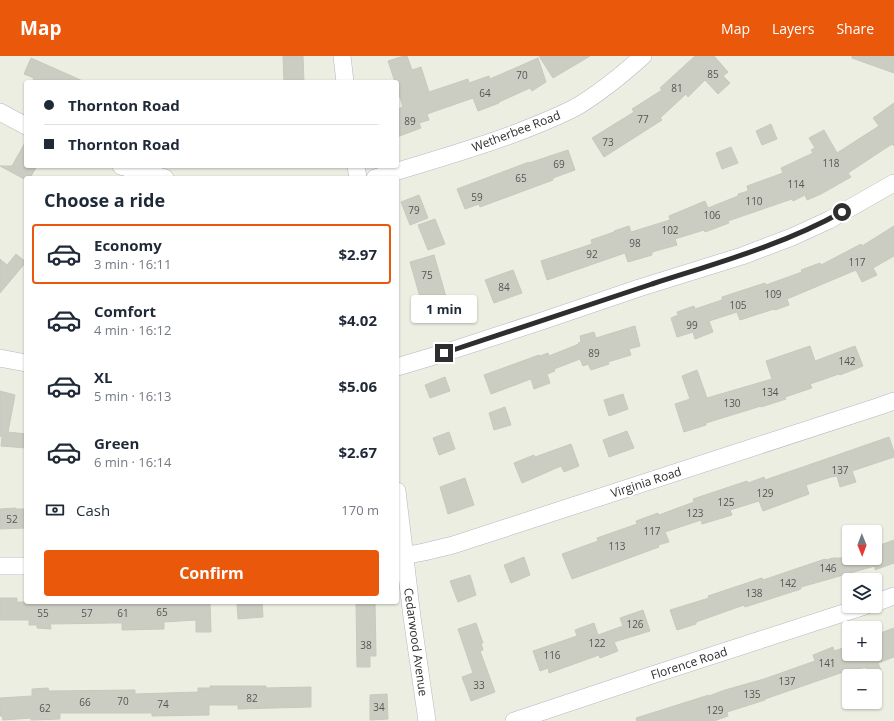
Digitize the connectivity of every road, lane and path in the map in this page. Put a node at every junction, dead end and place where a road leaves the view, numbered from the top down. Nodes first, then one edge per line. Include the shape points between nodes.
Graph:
1 (342, 56) edge
2 (643, 56) edge
3 (345, 80) edge
4 (0, 112) edge
5 (24, 125) edge
6 (128, 168) edge
7 (158, 176) edge
8 (382, 176) edge
9 (894, 183) edge
10 (0, 358) edge
11 (24, 363) edge
12 (399, 366) edge
13 (894, 401) edge
14 (399, 524) edge
15 (401, 556) edge
16 (0, 566) edge
17 (24, 566) edge
18 (894, 596) edge
19 (882, 600) edge
20 (843, 613) edge
21 (427, 721) edge
22 (514, 721) edge

1 - 3 street
2 - 8 street, Wetherbee Road via 593,96 558,116 463,152
4 - 5 street
6 - 7 street
9 - 12 street via 829,220 742,256
10 - 11 street
13 - 15 street, Virginia Road via 453,545
14 - 15 street, Cedarwood Avenue
15 - 21 street, Cedarwood Avenue
16 - 17 street
18 - 19 street
20 - 22 street, Florence Road

